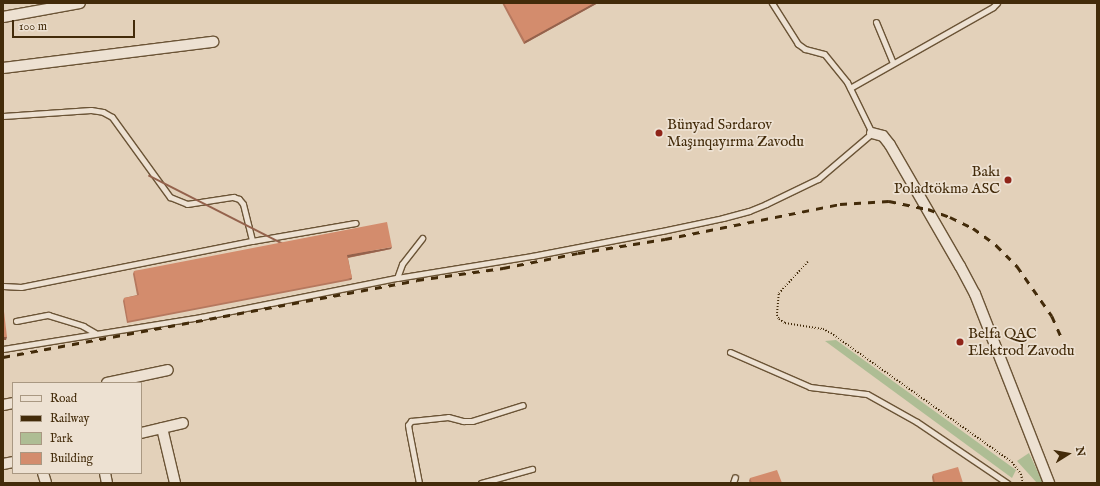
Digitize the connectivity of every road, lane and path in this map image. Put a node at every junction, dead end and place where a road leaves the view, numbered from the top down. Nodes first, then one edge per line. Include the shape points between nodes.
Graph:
1 (80, 3) edge
2 (772, 3) edge
3 (997, 3) edge
4 (3, 17) edge
5 (876, 22) dead end
6 (213, 42) dead end
7 (893, 63) junction
8 (3, 68) edge
9 (850, 88) junction
10 (3, 116) edge
11 (872, 133) junction
12 (355, 223) dead end
13 (422, 238) dead end
14 (252, 241) junction
15 (808, 262) dead end
16 (397, 278) junction
17 (3, 286) edge
18 (16, 321) dead end
19 (95, 333) junction
20 (3, 349) edge
21 (730, 352) dead end
22 (168, 370) dead end
23 (112, 382) edge
24 (523, 405) dead end
25 (183, 424) dead end
26 (162, 428) junction
27 (142, 433) edge
28 (532, 469) dead end
29 (175, 483) edge
30 (419, 483) edge
31 (481, 483) edge
32 (1007, 483) edge
33 (1023, 483) edge
34 (1049, 483) edge

1 - 4 street
2 - 9 lane via 798,44 805,49 824,54
3 - 7 lane
5 - 7 lane
6 - 8 street
7 - 9 lane
9 - 11 lane
10 - 14 lane via 91,110 103,112 112,117 170,197 187,204 233,197 239,200 243,204
11 - 16 lane via 818,179 749,211 654,233
11 - 34 street via 883,136 890,145 975,294
12 - 14 lane
13 - 16 lane via 402,264
14 - 17 lane via 21,287
15 - 33 path via 779,294 779,319 785,323 823,329 831,333 1012,462 1021,474
16 - 19 lane via 202,317
18 - 19 lane via 48,315 83,326
19 - 20 lane
21 - 32 lane via 810,387 867,394 917,422
22 - 23 street
24 - 30 lane via 472,421 448,417 411,421 408,425
25 - 26 street
26 - 27 street
26 - 29 street
28 - 31 lane

